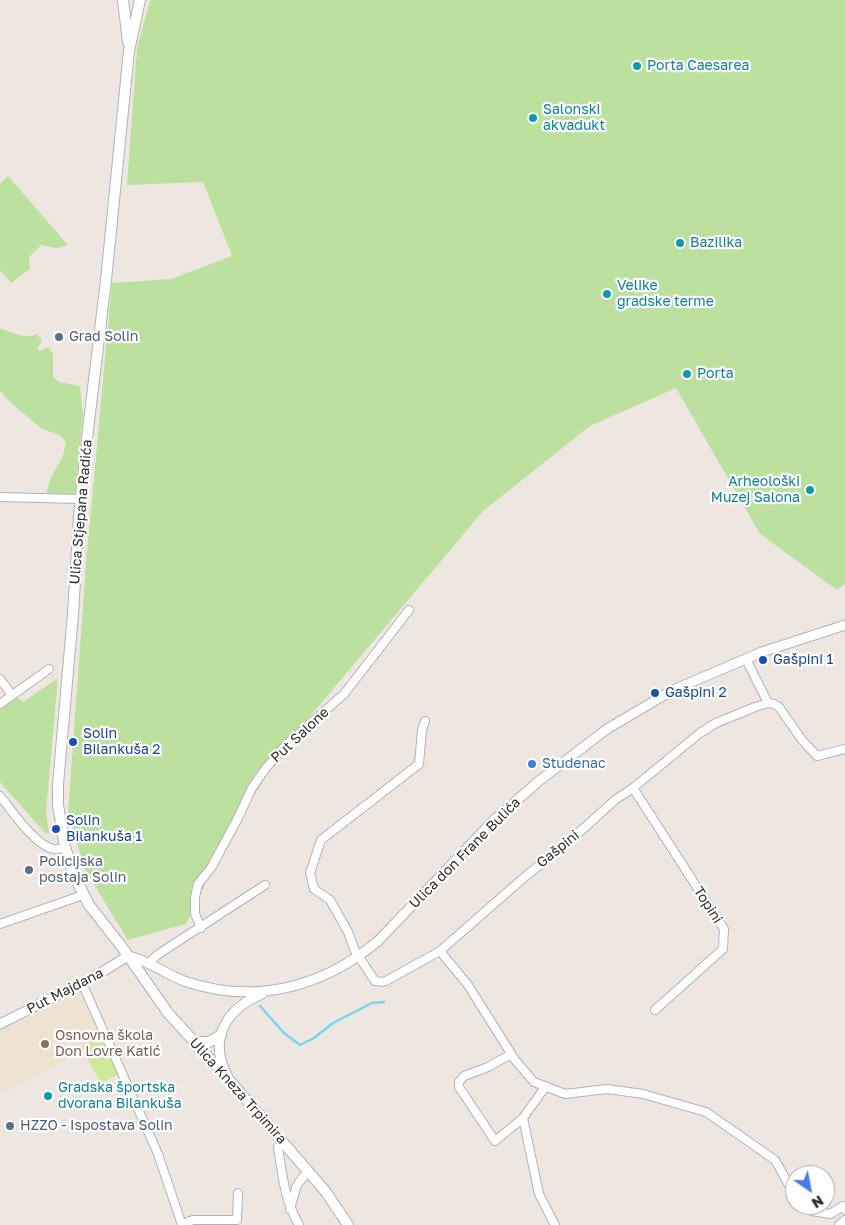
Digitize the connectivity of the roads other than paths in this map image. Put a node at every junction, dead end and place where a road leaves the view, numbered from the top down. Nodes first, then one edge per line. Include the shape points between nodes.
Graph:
1 (123, 0) edge
2 (140, 0) edge
3 (129, 51) junction
4 (0, 497) edge
5 (81, 499) junction
6 (409, 610) dead end
7 (845, 625) edge
8 (746, 659) junction
9 (49, 669) dead end
10 (0, 679) edge
11 (12, 695) junction
12 (768, 703) junction
13 (0, 704) edge
14 (425, 721) dead end
15 (845, 749) edge
16 (633, 788) junction
17 (0, 796) edge
18 (65, 847) junction
19 (264, 886) dead end
20 (83, 895) junction
21 (0, 924) edge
22 (201, 928) junction
23 (440, 950) junction
24 (128, 956) junction
25 (358, 957) junction
26 (148, 964) junction
27 (82, 983) junction
28 (266, 992) junction
29 (655, 1010) dead end
30 (0, 1024) edge
31 (221, 1035) junction
32 (195, 1042) junction
33 (511, 1054) junction
34 (229, 1080) junction
35 (546, 1086) junction
36 (523, 1118) junction
37 (278, 1147) dead end
38 (308, 1171) junction
39 (785, 1178) edge
40 (238, 1193) dead end
41 (290, 1209) junction
42 (845, 1220) edge
43 (182, 1225) edge
44 (299, 1225) edge
45 (348, 1225) edge
46 (555, 1225) edge
47 (839, 1225) edge

1 - 3 main road
2 - 3 main road
3 - 5 main road, Ulica Stjepana Radića
4 - 5 street
5 - 18 main road, Ulica Stjepana Radića via 58,784
6 - 22 street, Put Salone via 344,694 286,745 252,788 211,868 198,884 195,914
7 - 8 street, Ulica don Frane Bulića
8 - 12 street
8 - 25 street, Ulica don Frane Bulića via 656,700 607,729 539,781 490,825
9 - 11 street
10 - 11 street
11 - 13 street
12 - 15 street via 779,707 802,740 818,756
12 - 16 street, Gašpini via 716,723
14 - 25 street via 419,764 321,840 310,873 314,889 330,900
16 - 23 street, Gašpini
16 - 29 street, Topini via 724,930 722,949
17 - 18 street via 44,845 56,849
18 - 20 main road, Ulica Stjepana Radića
19 - 22 street
20 - 21 street
20 - 24 main road, Ulica Stjepana Radića
22 - 26 street
23 - 25 street, Gašpini via 384,982 376,981
23 - 33 street via 468,985
24 - 26 street, Ulica don Frane Bulića
24 - 27 street, Put Majdana
24 - 32 main road, Ulica Kneza Trpimira via 168,1013
25 - 28 street, Ulica don Frane Bulića via 329,974 294,987
26 - 28 street, Ulica don Frane Bulića via 195,984 233,992
27 - 30 street, Put Majdana
27 - 43 street via 158,1154
28 - 31 street, Ulica don Frane Bulića via 233,1012
31 - 32 main road via 209,1042
31 - 34 street, Ulica don Frane Bulića via 219,1058
32 - 34 main road, Ulica Kneza Trpimira
33 - 35 street via 534,1082
33 - 36 street via 464,1076 458,1087 495,1141
34 - 38 main road, Ulica Kneza Trpimira
35 - 36 street
35 - 39 street via 565,1094 607,1089 643,1094 706,1112 775,1160
36 - 46 street via 539,1194
37 - 41 street
38 - 41 street via 297,1185
38 - 45 main road, Ulica Kneza Trpimira
40 - 43 street via 237,1220 192,1220
41 - 44 street
42 - 47 street

